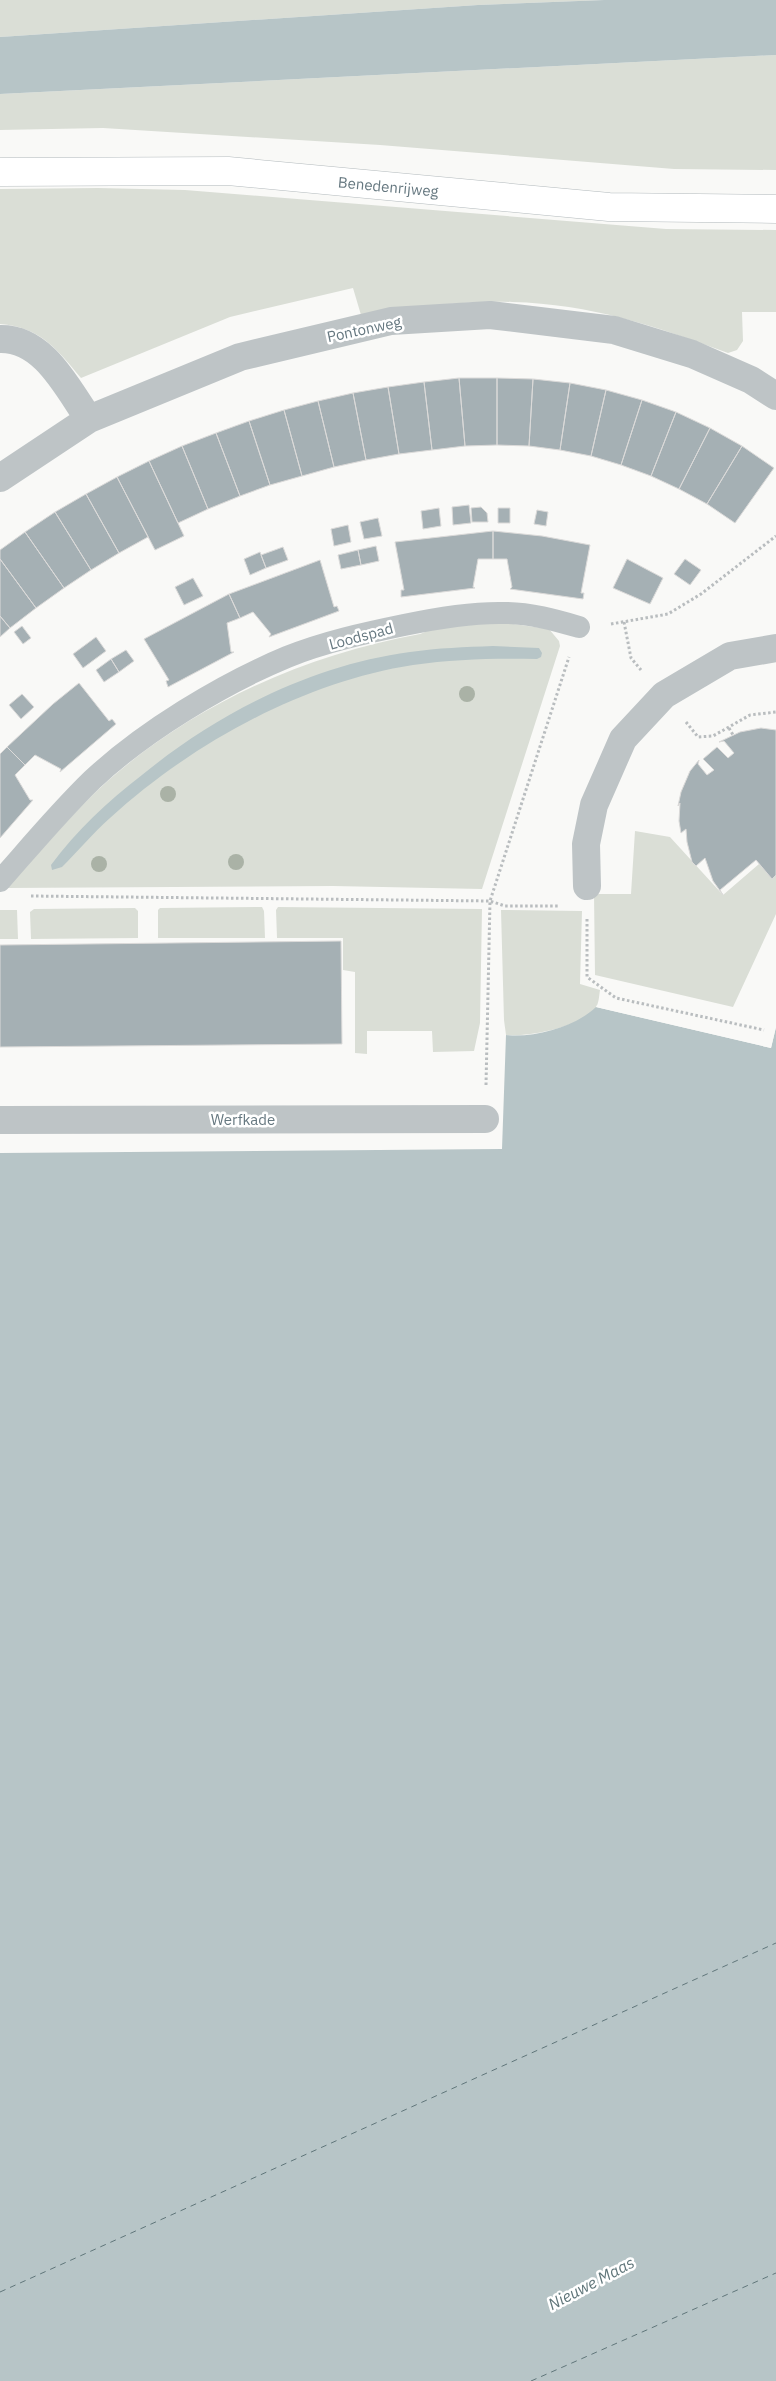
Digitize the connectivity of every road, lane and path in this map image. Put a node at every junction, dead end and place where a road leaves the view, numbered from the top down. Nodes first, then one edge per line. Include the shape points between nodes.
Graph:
1 (0, 172) edge
2 (776, 209) edge
3 (0, 339) edge
4 (776, 396) edge
5 (89, 419) junction
6 (0, 478) edge
7 (776, 536) edge
8 (579, 627) junction
9 (776, 648) edge
10 (729, 728) dead end
11 (733, 735) dead end
12 (0, 881) edge
13 (29, 896) dead end
14 (587, 896) junction
15 (490, 900) junction
16 (764, 1030) dead end
17 (485, 1119) joint
18 (0, 1120) edge

1 - 2 street, Benedenrijweg via 228,171 609,207
3 - 5 street via 14,338 46,358
4 - 5 street, Pontonweg via 751,380 692,354 614,330 490,315 391,322 240,357
5 - 6 street, Pontonweg
7 - 8 path via 701,594 668,614
8 - 12 lane, Loodspad via 507,612 472,614 360,634 287,657 195,705 141,741 93,779 38,835
8 - 15 path
9 - 14 street via 730,656 664,695 622,739 594,805 586,844
10 - 11 path
13 - 15 path
14 - 15 path via 505,906
14 - 16 path via 587,977 601,988 616,998
15 - 17 path
17 - 18 street, Werfkade

